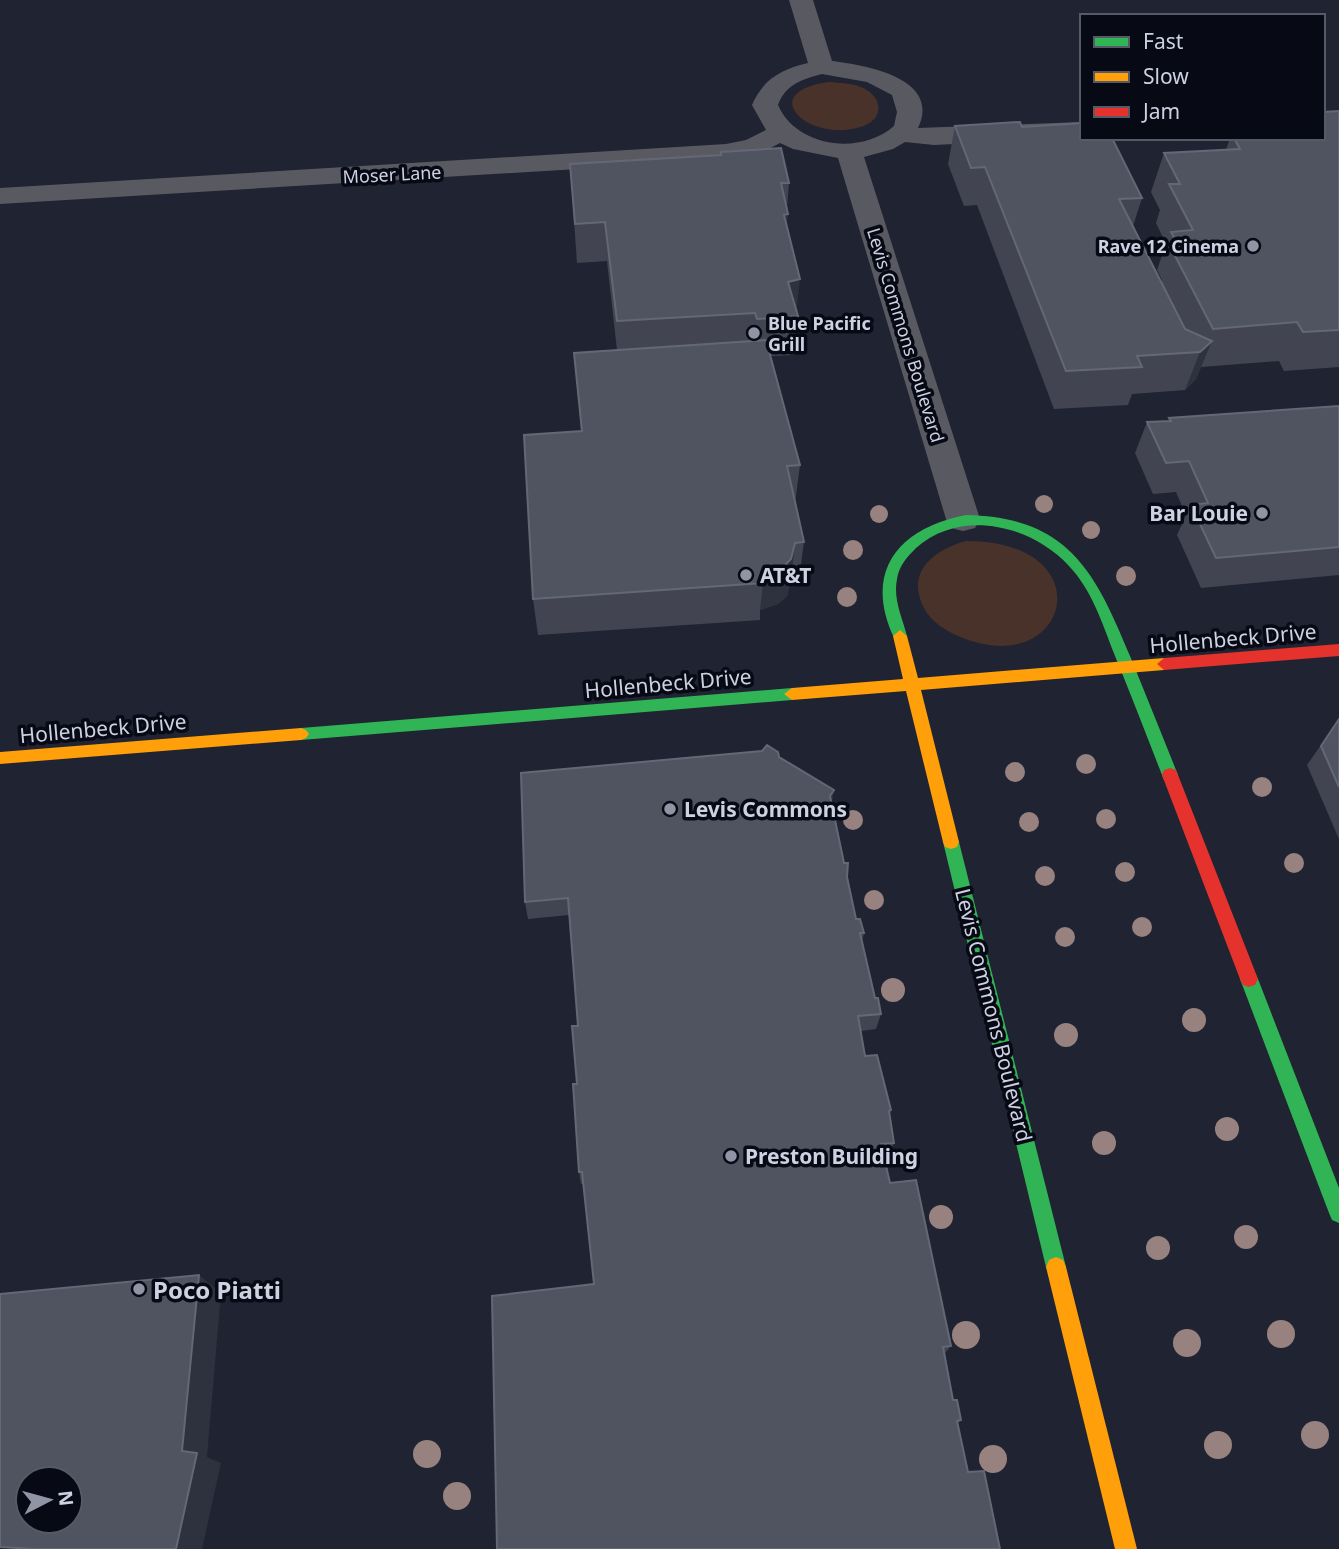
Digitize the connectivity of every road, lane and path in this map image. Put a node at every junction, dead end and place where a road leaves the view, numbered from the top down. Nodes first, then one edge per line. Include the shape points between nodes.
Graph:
1 (801, 0) edge
2 (822, 67) junction
3 (1080, 130) edge
4 (781, 132) junction
5 (901, 134) junction
6 (849, 150) junction
7 (0, 196) edge
8 (963, 519) junction
9 (1339, 650) edge
10 (1128, 667) junction
11 (912, 685) junction
12 (0, 758) edge
13 (1339, 1213) edge
14 (1126, 1549) edge

1 - 2 street
2 - 4 street via 784,79 768,96 767,114
2 - 5 street via 870,74 902,92 911,109
3 - 5 street via 934,137
4 - 6 street via 816,147
4 - 7 street, Moser Lane via 754,146 726,152
5 - 6 street via 884,144
6 - 8 street, Levis Commons Boulevard
8 - 10 street, Levis Commons Boulevard via 1010,523 1043,537 1075,564
8 - 11 street, Levis Commons Boulevard via 932,528 908,544 893,564 888,587
9 - 10 street, Hollenbeck Drive
10 - 11 street, Hollenbeck Drive
10 - 13 street, Levis Commons Boulevard
11 - 12 street, Hollenbeck Drive
11 - 14 street, Levis Commons Boulevard

